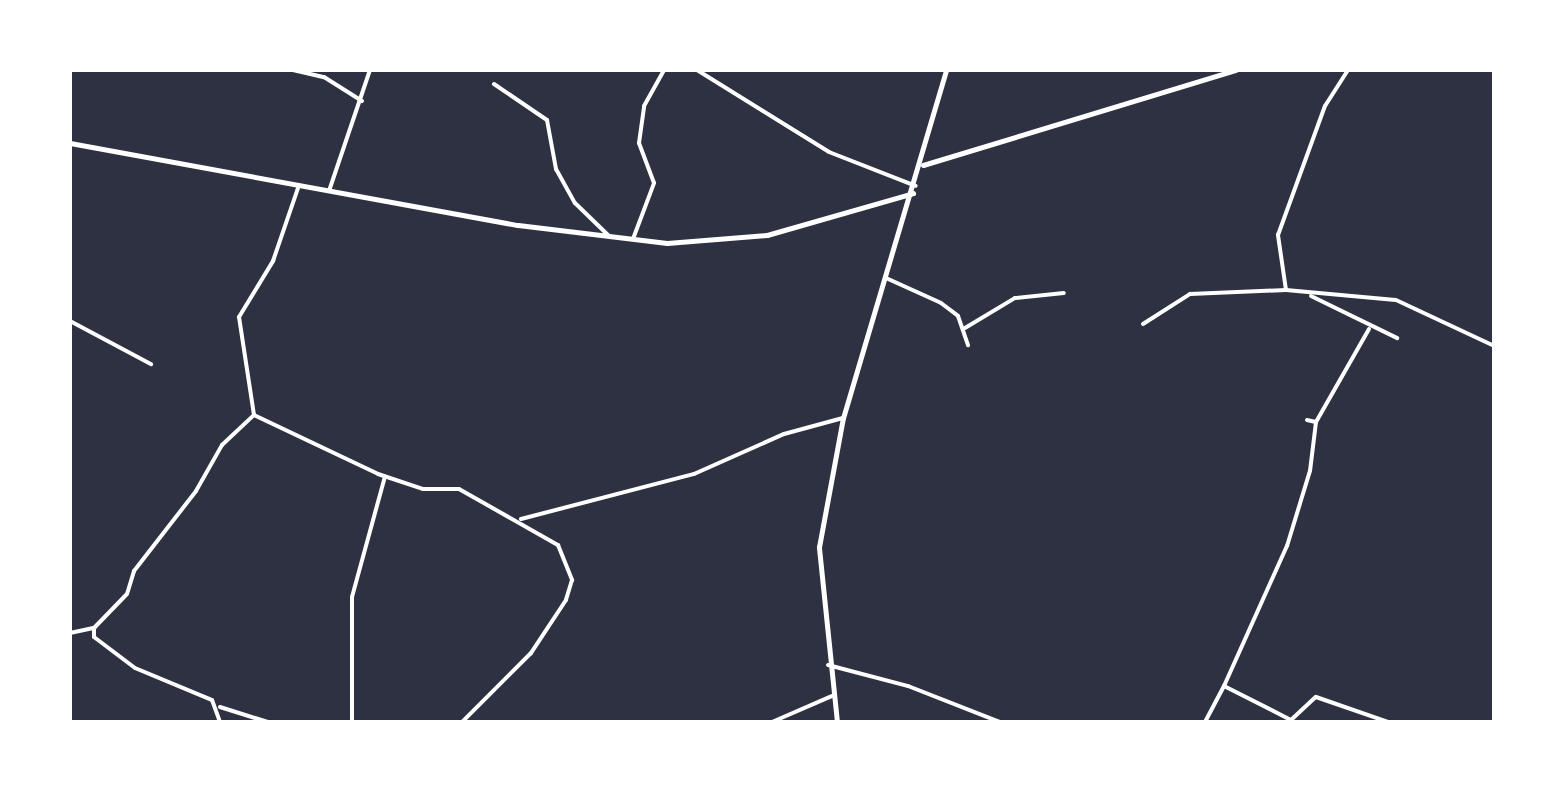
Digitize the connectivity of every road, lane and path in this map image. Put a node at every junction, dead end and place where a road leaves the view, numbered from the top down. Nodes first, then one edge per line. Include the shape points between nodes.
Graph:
1 (294, 70) edge
2 (370, 70) edge
3 (664, 70) edge
4 (697, 70) edge
5 (946, 70) edge
6 (1236, 70) edge
7 (1348, 70) edge
8 (494, 84) dead end
9 (362, 100) junction
10 (70, 143) edge
11 (922, 165) junction
12 (299, 185) junction
13 (914, 189) junction
14 (329, 190) junction
15 (609, 236) junction
16 (633, 238) junction
17 (886, 278) junction
18 (1286, 290) junction
19 (1064, 293) dead end
20 (1307, 294) junction
21 (70, 321) edge
22 (1143, 324) dead end
23 (965, 328) junction
24 (1368, 329) junction
25 (1397, 338) dead end
26 (968, 345) dead end
27 (1494, 346) edge
28 (151, 364) dead end
29 (254, 415) junction
30 (843, 418) junction
31 (1307, 420) dead end
32 (1316, 422) junction
33 (385, 476) junction
34 (520, 518) junction
35 (94, 628) junction
36 (70, 633) edge
37 (828, 665) junction
38 (1224, 686) junction
39 (832, 696) junction
40 (220, 707) junction
41 (220, 722) edge
42 (268, 722) edge
43 (352, 722) edge
44 (462, 722) edge
45 (772, 722) edge
46 (837, 722) edge
47 (1000, 722) edge
48 (1206, 722) edge
49 (1388, 722) edge

1 - 9 street via 324,77
2 - 9 street
3 - 16 street via 644,106 639,143 654,183
4 - 13 street via 829,152
5 - 11 street
6 - 11 street
7 - 18 street via 1325,106 1278,235
8 - 15 street via 547,120 556,169 575,203
9 - 14 street
10 - 12 street
11 - 13 street
12 - 14 street
12 - 29 street via 273,261 239,318
13 - 16 street via 768,235 694,242
13 - 17 street
14 - 15 street
15 - 16 street
17 - 23 street via 941,302
17 - 30 street
18 - 20 street
18 - 22 street via 1190,294
19 - 23 street via 1016,298
20 - 24 street
20 - 27 street via 1396,300
21 - 28 street
23 - 26 street
24 - 25 street
24 - 32 street
29 - 33 street
29 - 35 street via 222,445 196,492 134,571 127,594
30 - 34 street via 784,434 694,474
30 - 37 street via 819,547
31 - 32 street
32 - 38 street via 1310,471 1286,546
33 - 34 street via 423,489 458,488
33 - 43 street via 352,597
34 - 44 street via 558,544 572,580 531,654
35 - 36 street
35 - 40 street via 94,637 135,668
37 - 39 street
37 - 47 street via 908,686
38 - 48 street
38 - 49 street via 1291,720 1316,698
39 - 45 street
39 - 46 street
40 - 41 street
40 - 42 street

